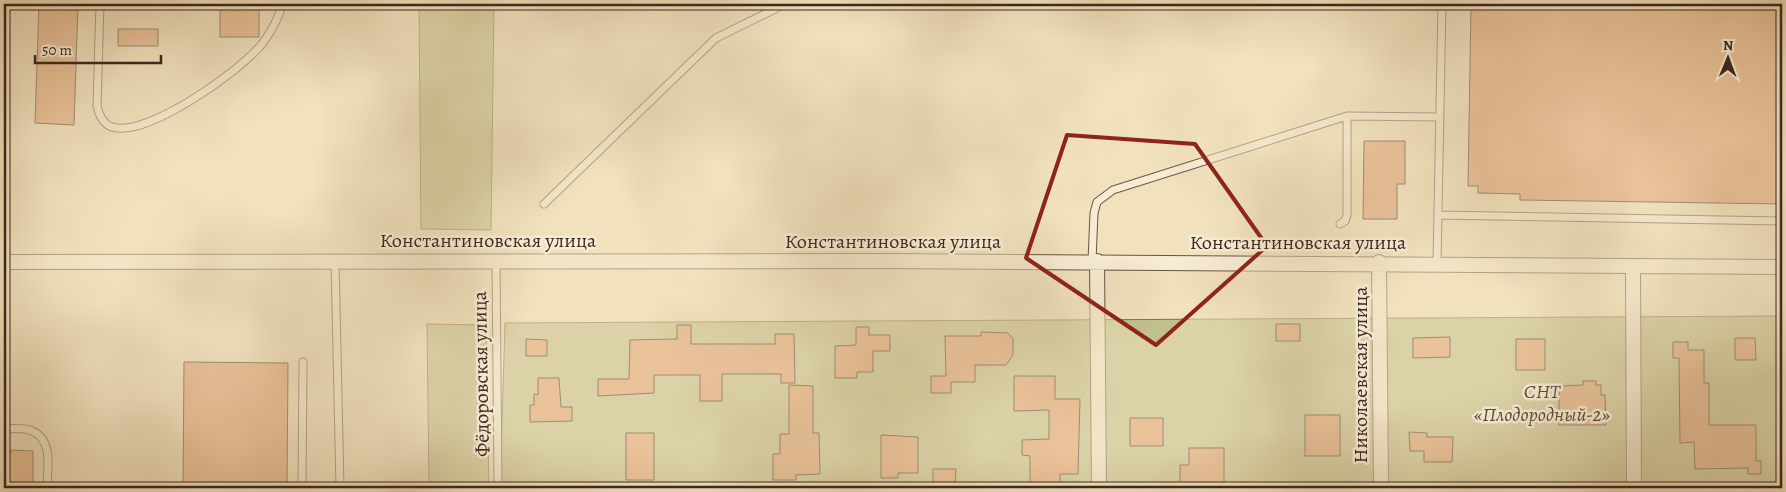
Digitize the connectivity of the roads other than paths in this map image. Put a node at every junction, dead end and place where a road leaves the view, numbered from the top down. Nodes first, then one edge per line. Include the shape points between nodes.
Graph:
1 (5, 4) edge
2 (100, 4) edge
3 (282, 4) edge
4 (785, 4) edge
5 (1442, 4) edge
6 (4, 51) edge
7 (1347, 116) junction
8 (1440, 117) junction
9 (544, 204) dead end
10 (1438, 215) junction
11 (1782, 221) edge
12 (1340, 224) dead end
13 (335, 260) junction
14 (496, 260) junction
15 (1094, 261) junction
16 (4, 262) edge
17 (1380, 262) junction
18 (1437, 263) junction
19 (1634, 266) junction
20 (1782, 267) edge
21 (303, 362) dead end
22 (4, 429) edge
23 (47, 488) edge
24 (302, 488) edge
25 (340, 488) edge
26 (498, 488) edge
27 (1099, 488) edge
28 (1381, 488) edge
29 (1634, 488) edge

1 - 6 lane
2 - 3 lane via 97,106 104,121 118,128 170,113 205,93 261,45 278,20
4 - 9 lane via 716,38
5 - 8 lane
7 - 8 lane
7 - 12 lane via 1347,215
7 - 15 lane via 1104,195 1094,212
8 - 10 lane
10 - 11 lane
10 - 18 lane
13 - 14 street, Константиновская улица
13 - 16 street, Константиновская улица
13 - 25 lane
14 - 15 street, Константиновская улица
14 - 26 lane, Фёдоровская улица
15 - 17 street, Константиновская улица
15 - 27 street
17 - 18 street, Константиновская улица
17 - 28 street, Николаевская улица
18 - 19 street, Константиновская улица
19 - 20 street, Константиновская улица
19 - 29 street
21 - 24 lane
22 - 23 lane via 32,430 44,442 48,451

